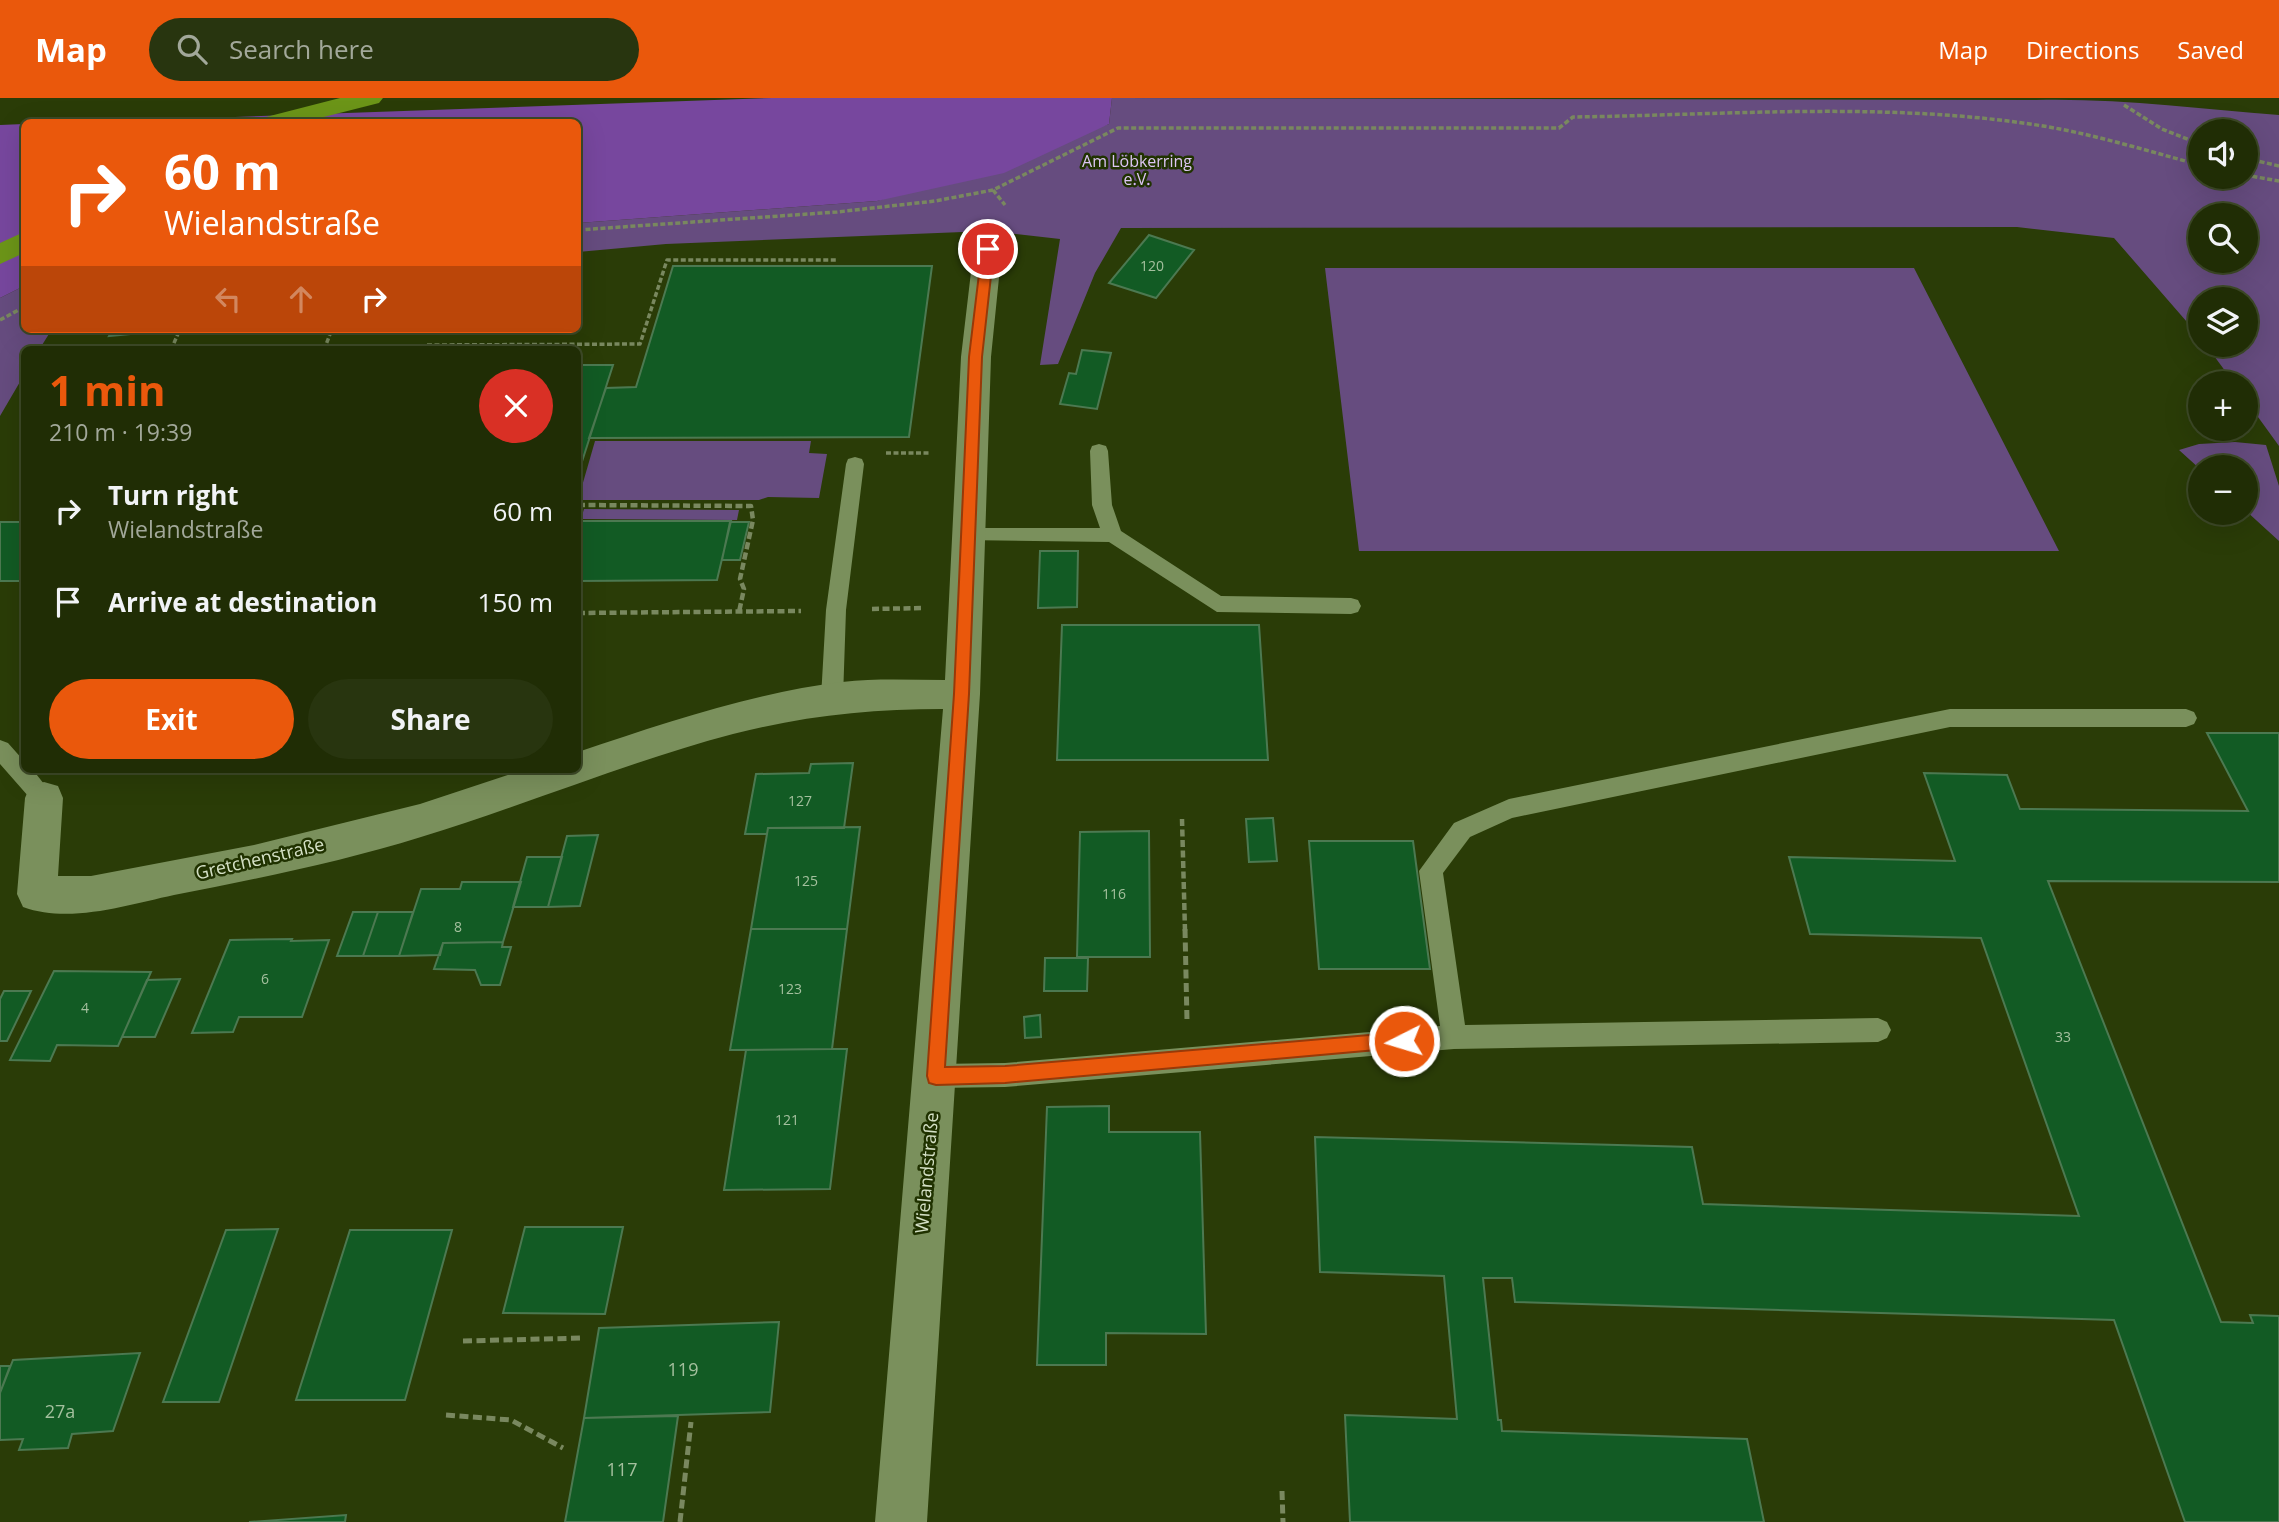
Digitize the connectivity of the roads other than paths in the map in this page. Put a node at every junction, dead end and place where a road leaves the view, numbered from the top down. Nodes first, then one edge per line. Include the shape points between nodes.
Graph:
1 (370, 98) edge
2 (287, 119) edge
3 (989, 238) dead end
4 (21, 243) edge
5 (0, 255) edge
6 (1099, 451) dead end
7 (855, 464) dead end
8 (970, 535) junction
9 (1113, 535) junction
10 (1351, 606) dead end
11 (962, 694) junction
12 (832, 698) junction
13 (2186, 718) dead end
14 (0, 749) edge
15 (581, 767) edge
16 (21, 772) edge
17 (22, 773) edge
18 (562, 773) edge
19 (44, 798) joint
20 (1878, 1030) dead end
21 (1454, 1037) junction
22 (936, 1076) junction
23 (901, 1522) edge

1 - 2 highway
3 - 8 street, Wielandstraße via 975,357
4 - 5 highway
6 - 9 lane via 1102,505
7 - 12 lane via 836,610
8 - 9 lane
8 - 11 street, Wielandstraße
9 - 10 lane via 1217,604
11 - 12 street
11 - 22 street, Wielandstraße
12 - 15 street via 749,715
13 - 21 lane via 1950,718 1509,809 1462,830 1431,871
14 - 16 lane
17 - 19 lane
18 - 19 street, Gretchenstraße via 420,821 254,862 91,894 37,894
20 - 21 lane
21 - 22 lane
22 - 23 street, Wielandstraße

